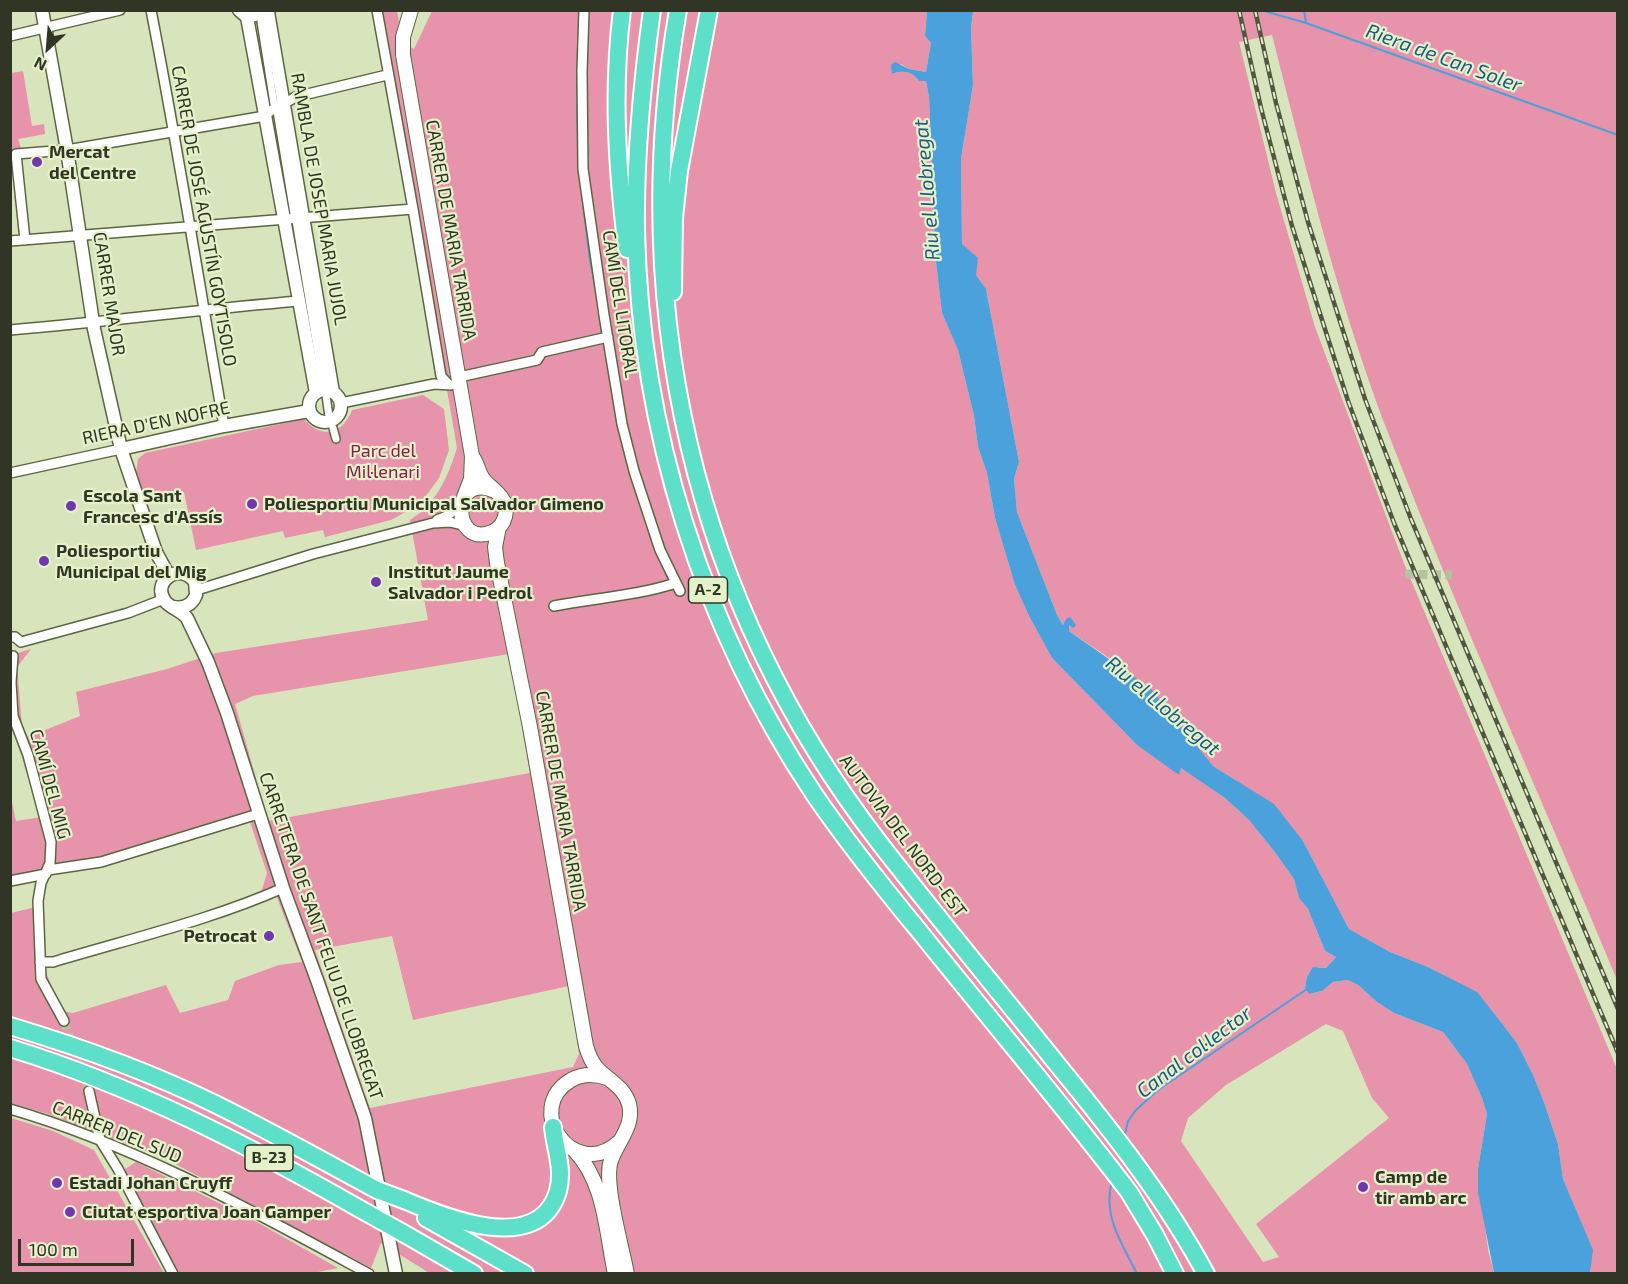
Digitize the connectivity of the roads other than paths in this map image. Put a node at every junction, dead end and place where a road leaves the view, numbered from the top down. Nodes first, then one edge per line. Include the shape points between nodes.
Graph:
1 (42, 10) edge
2 (120, 10) edge
3 (151, 10) edge
4 (377, 10) edge
5 (411, 10) edge
6 (585, 10) edge
7 (622, 10) edge
8 (652, 10) edge
9 (678, 10) edge
10 (709, 10) edge
11 (243, 14) edge
12 (266, 15) edge
13 (46, 27) junction
14 (10, 36) edge
15 (387, 75) junction
16 (275, 109) junction
17 (175, 131) junction
18 (67, 150) junction
19 (413, 208) junction
20 (294, 218) junction
21 (189, 228) junction
22 (81, 235) junction
23 (25, 240) junction
24 (10, 241) edge
25 (299, 301) junction
26 (204, 309) junction
27 (92, 323) junction
28 (10, 330) edge
29 (608, 337) junction
30 (672, 362) junction
31 (647, 364) junction
32 (441, 376) junction
33 (456, 383) junction
34 (434, 384) junction
35 (324, 391) junction
36 (341, 403) junction
37 (309, 411) junction
38 (329, 417) dead end
39 (224, 426) junction
40 (333, 428) dead end
41 (336, 439) dead end
42 (121, 449) junction
43 (472, 456) junction
44 (10, 473) edge
45 (495, 491) junction
46 (463, 501) junction
47 (433, 523) junction
48 (499, 527) junction
49 (470, 529) junction
50 (497, 563) junction
51 (169, 576) junction
52 (196, 590) junction
53 (164, 599) junction
54 (191, 603) junction
55 (554, 606) dead end
56 (174, 607) junction
57 (187, 618) junction
58 (10, 636) edge
59 (21, 642) junction
60 (12, 656) edge
61 (258, 814) junction
62 (47, 872) junction
63 (10, 881) edge
64 (283, 888) junction
65 (40, 962) junction
66 (64, 1022) tunnel mouth
67 (10, 1026) edge
68 (586, 1046) junction
69 (10, 1048) edge
70 (574, 1078) junction
71 (608, 1079) junction
72 (89, 1091) tunnel mouth
73 (10, 1109) edge
74 (553, 1127) junction
75 (100, 1140) junction
76 (619, 1142) junction
77 (124, 1150) junction
78 (574, 1150) junction
79 (115, 1163) junction
80 (1154, 1186) junction
81 (403, 1202) junction
82 (1158, 1239) junction
83 (173, 1274) edge
84 (369, 1274) edge
85 (396, 1274) edge
86 (474, 1274) edge
87 (525, 1274) edge
88 (615, 1274) edge
89 (627, 1274) edge
90 (1168, 1274) edge
91 (1175, 1274) edge
92 (1206, 1274) edge
93 (1216, 1274) edge

1 - 13 street, CARRER MAJOR
2 - 13 street
3 - 17 street, CARRER DE JOSÉ AGUSTÍN GOYTISOLO
4 - 15 street, CARRER DE MARIA TARRIDA
5 - 33 main road, CARRER DE MARIA TARRIDA via 403,38 405,70
6 - 29 street, CAMÍ DEL LITORAL via 583,169
7 - 31 highway via 616,73 620,183 630,273
8 - 31 highway, A-2 via 641,88 636,176 638,274
9 - 30 highway, AUTOVIA DEL NORD-EST / A-2 via 664,111 660,180 662,268
10 - 30 highway via 676,195
11 - 12 street, RAMBLA DE JOSEP MARIA JUJOL
11 - 16 street, RAMBLA DE JOSEP MARIA JUJOL
12 - 16 street, RAMBLA DE JOSEP MARIA JUJOL
13 - 14 street
13 - 18 street, CARRER MAJOR
15 - 16 street via 295,97
15 - 19 street, CARRER DE MARIA TARRIDA
16 - 17 street
16 - 20 street, RAMBLA DE JOSEP MARIA JUJOL
16 - 20 street, RAMBLA DE JOSEP MARIA JUJOL
17 - 18 street
17 - 21 street, CARRER DE JOSÉ AGUSTÍN GOYTISOLO
18 - 22 street, CARRER MAJOR
18 - 23 street via 16,154
19 - 20 street
19 - 32 street, CARRER DE MARIA TARRIDA
20 - 21 street
20 - 25 street, RAMBLA DE JOSEP MARIA JUJOL
20 - 35 street, RAMBLA DE JOSEP MARIA JUJOL
21 - 22 street
21 - 26 street, CARRER DE JOSÉ AGUSTÍN GOYTISOLO
22 - 23 street
22 - 27 street, CARRER MAJOR
23 - 24 street
25 - 26 street
25 - 35 street, RAMBLA DE JOSEP MARIA JUJOL
26 - 27 street
26 - 39 street, CARRER DE JOSÉ AGUSTÍN GOYTISOLO
27 - 28 street
27 - 42 street, CARRER MAJOR
29 - 33 street via 542,352 537,360
29 - 55 street, CAMÍ DEL LITORAL via 634,471 660,550 678,587
30 - 80 highway, AUTOVIA DEL NORD-EST / A-2 via 690,453 714,535 745,617 798,721 878,840
31 - 82 highway, A-2 via 663,447 690,542 734,652 771,723 850,844 1097,1150
32 - 33 street, CARRER DE MARIA TARRIDA
32 - 34 street
33 - 34 street
33 - 43 main road, CARRER DE MARIA TARRIDA
34 - 36 street
35 - 36 street
35 - 37 street via 309,401
35 - 38 street, RAMBLA DE JOSEP MARIA JUJOL
36 - 37 street via 339,415 330,422 320,422
37 - 39 street, RIERA D'EN NOFRE
39 - 42 street, RIERA D'EN NOFRE
40 - 41 street
42 - 44 street, RIERA D'EN NOFRE
42 - 51 street, CARRER MAJOR via 156,552
43 - 45 main road, CARRER DE MARIA TARRIDA via 482,477
43 - 46 main road, CARRER DE MARIA TARRIDA via 471,479
45 - 46 main road via 479,488
45 - 48 main road via 506,508
46 - 47 street
46 - 49 main road via 461,517
47 - 49 street via 453,523
47 - 52 street
48 - 49 main road via 487,533
48 - 50 main road, CARRER DE MARIA TARRIDA
49 - 50 main road, CARRER DE MARIA TARRIDA
50 - 68 main road, CARRER DE MARIA TARRIDA
51 - 52 street via 187,575 195,582
51 - 53 street via 162,586
52 - 54 street
53 - 56 street
53 - 59 street via 128,613
54 - 56 street
54 - 57 street
56 - 57 street, CARRETERA DE SANT FELIU DE LLOBREGAT
57 - 61 street, CARRETERA DE SANT FELIU DE LLOBREGAT via 227,713
58 - 59 street
59 - 60 street via 21,651
60 - 62 street, CAMÍ DEL MIG via 13,716 28,755 51,842
61 - 62 street via 101,862
61 - 64 street, CARRETERA DE SANT FELIU DE LLOBREGAT
62 - 63 street
62 - 65 street, CAMÍ DEL MIG via 38,901
64 - 65 street via 160,930 54,962
64 - 85 street, CARRETERA DE SANT FELIU DE LLOBREGAT via 365,1118
65 - 66 street, CAMÍ DEL MIG via 41,979
67 - 81 highway, B-23, bridge via 109,1059 195,1095
68 - 70 main road
68 - 71 main road via 592,1061
69 - 86 highway, B-23, bridge via 87,1074 176,1112 264,1155
70 - 71 main road via 591,1075
70 - 74 main road via 554,1099
71 - 76 main road via 621,1089 630,1108 629,1124
72 - 75 street
73 - 75 street, CARRER DEL SUD
74 - 78 main road
74 - 81 highway via 560,1170 558,1191 550,1207 533,1221 511,1227 485,1227
75 - 77 street, CARRER DEL SUD
75 - 79 street
76 - 78 main road via 594,1154
76 - 89 main road via 610,1164 609,1182
77 - 79 street
77 - 84 street, CARRER DEL SUD via 203,1185
78 - 88 main road via 597,1185
79 - 83 street
80 - 92 highway, AUTOVIA DEL NORD-EST / A-2
80 - 93 highway
81 - 87 highway, B-23
82 - 90 highway
82 - 91 highway, A-2

